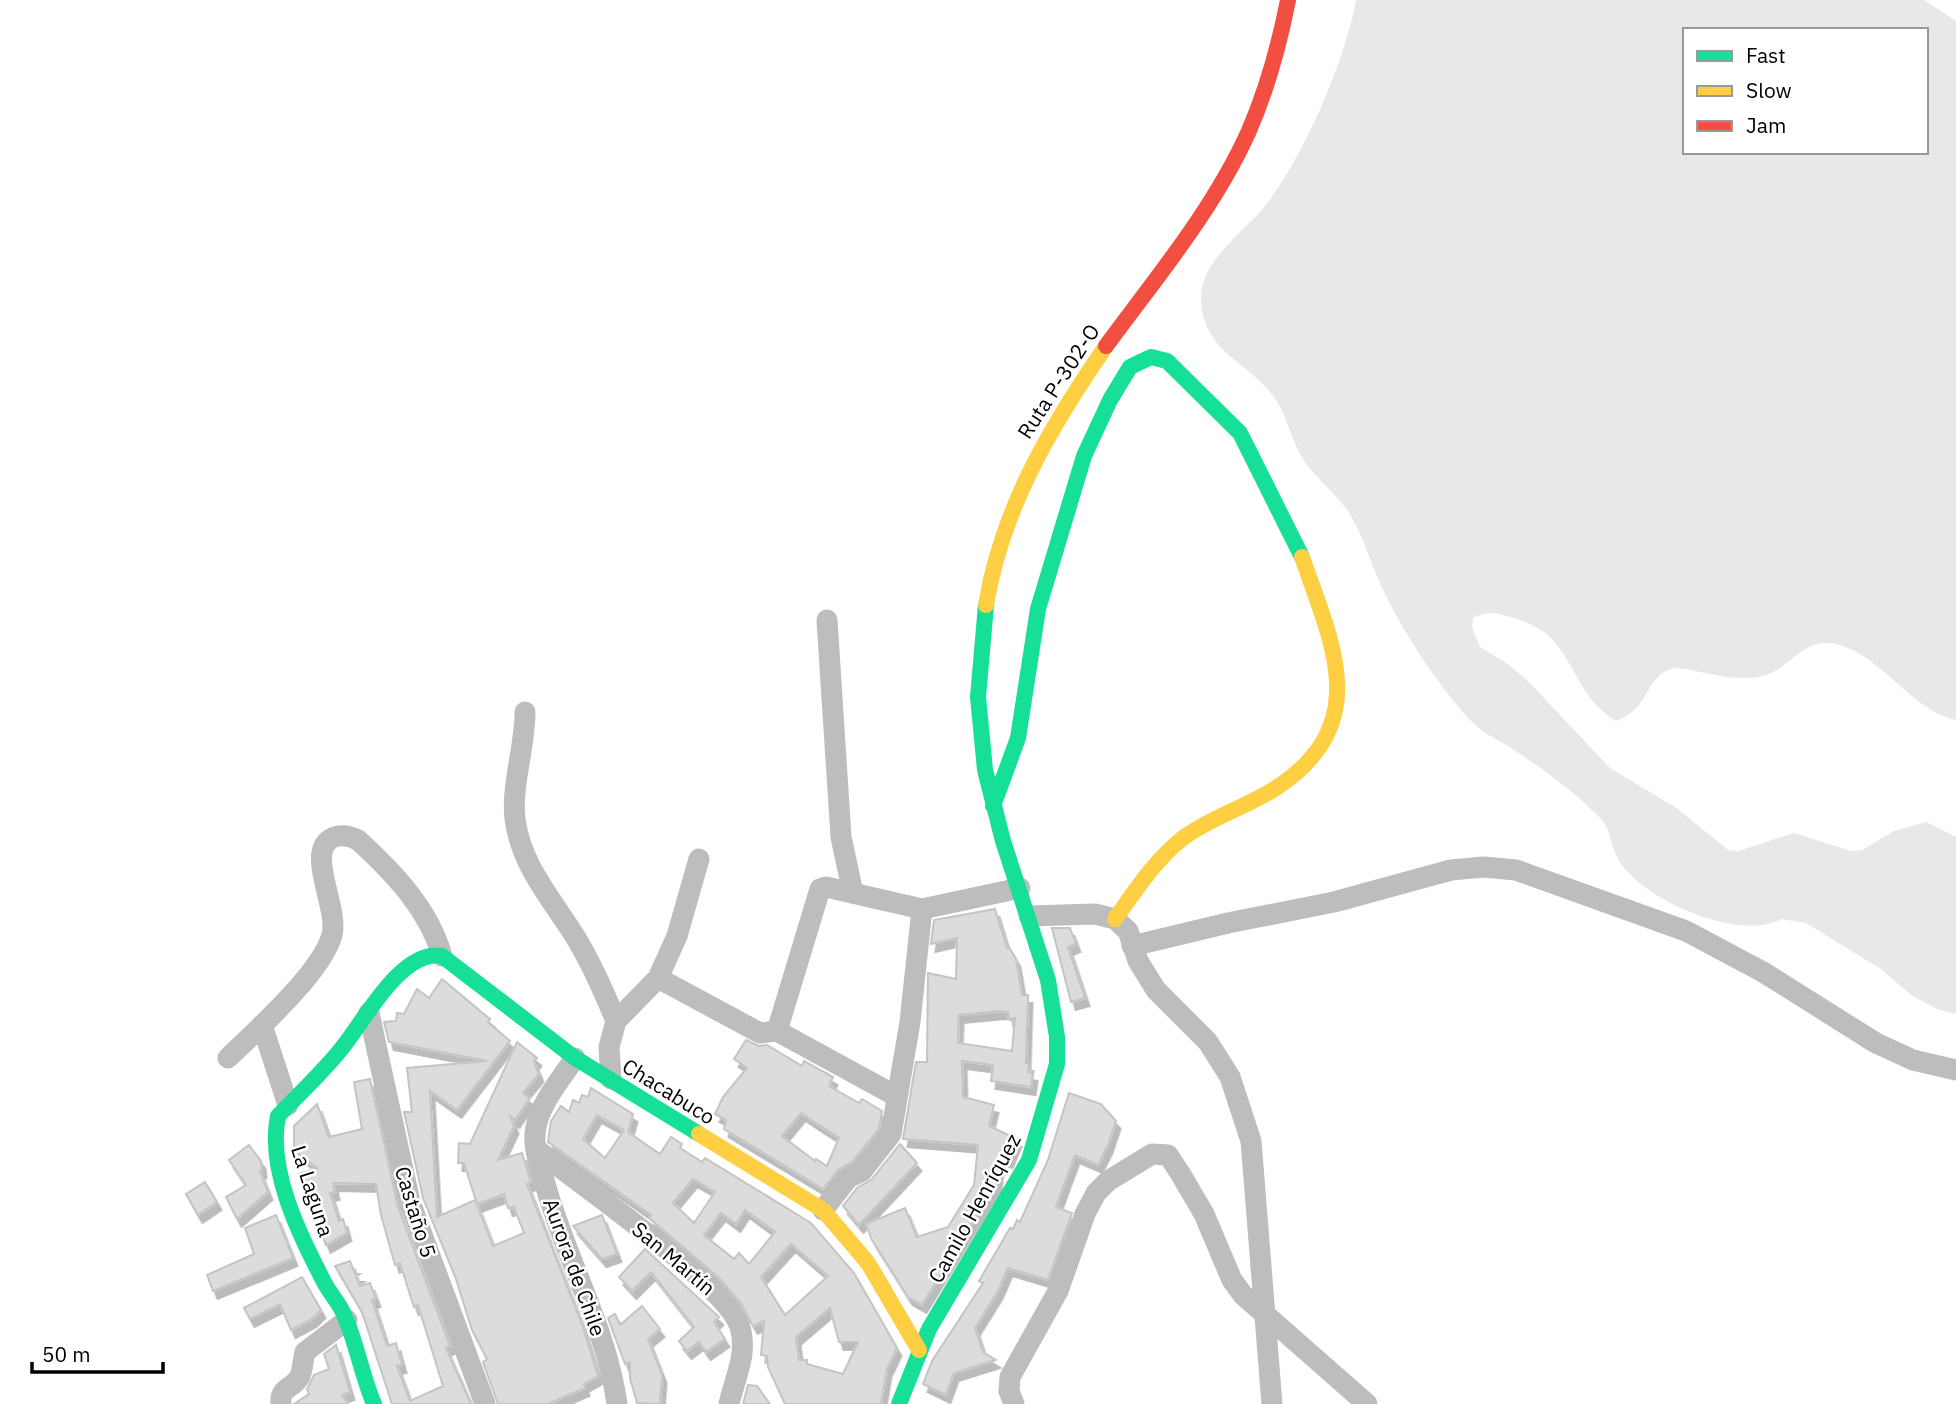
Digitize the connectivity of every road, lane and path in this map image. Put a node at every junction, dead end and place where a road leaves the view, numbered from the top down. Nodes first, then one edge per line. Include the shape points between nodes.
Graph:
1 (1288, 0) edge
2 (827, 620) dead end
3 (525, 712) dead end
4 (993, 806) junction
5 (699, 859) dead end
6 (853, 893) junction
7 (1024, 902) junction
8 (922, 909) junction
9 (1115, 919) junction
10 (1132, 946) junction
11 (442, 956) junction
12 (658, 978) junction
13 (369, 1013) junction
14 (615, 1021) junction
15 (262, 1025) junction
16 (777, 1031) junction
17 (228, 1058) dead end
18 (575, 1058) junction
19 (1956, 1070) edge
20 (611, 1079) junction
21 (896, 1096) junction
22 (288, 1105) junction
23 (535, 1139) junction
24 (823, 1210) junction
25 (1265, 1316) junction
26 (347, 1320) junction
27 (919, 1350) junction
28 (281, 1404) edge
29 (374, 1404) edge
30 (485, 1404) edge
31 (617, 1404) edge
32 (729, 1404) edge
33 (899, 1404) edge
34 (1014, 1404) edge
35 (1272, 1404) edge
36 (1367, 1404) edge

1 - 4 street, Ruta P-302-O via 1272,70 1240,150 1205,208 1060,411 1030,466 1007,523 989,586 979,653 978,712
2 - 6 street via 840,827
3 - 14 street via 514,804 519,839 531,871 591,965
4 - 7 street, Ruta P-302-O
4 - 9 street via 1018,738 1038,609 1084,456 1130,367 1151,357 1167,361 1240,433 1296,540 1336,654 1338,709 1322,744 1300,770 1276,788 1184,837 1154,865
5 - 12 street via 677,936
6 - 8 street
6 - 16 street via 825,887 816,894
7 - 8 street
7 - 9 street
7 - 27 street, Camilo Henríquez via 1055,1025 1057,1067 1031,1156
8 - 21 street via 910,1022
9 - 10 street via 1128,931
10 - 19 street via 1334,902 1451,870 1516,870 1686,931 1763,972 1876,1043 1913,1060
10 - 25 street via 1156,990 1219,1058 1238,1096 1251,1141
11 - 13 street via 432,954 407,967
11 - 15 street via 416,901 358,841 346,836 333,838 323,847 320,859 333,905 329,945
11 - 18 street, Chacabuco
12 - 14 street
12 - 16 street via 760,1033
13 - 22 street, La Laguna
13 - 30 street, Castaño 5 via 410,1202
14 - 20 street via 609,1047
15 - 17 street
15 - 22 street
16 - 21 street
18 - 20 street, Chacabuco
18 - 23 street via 541,1110
20 - 24 street, Chacabuco
21 - 24 street via 891,1134
22 - 26 street, La Laguna via 273,1126 277,1161 321,1277
23 - 31 street, Aurora de Chile via 554,1218 602,1342
23 - 32 street, San Martín via 725,1300 739,1325 744,1353
24 - 27 street, Chacabuco via 868,1263
25 - 34 street via 1232,1280 1204,1214 1168,1155 1152,1154 1108,1181 1090,1203 1058,1291 1010,1377
25 - 35 street
25 - 36 street
26 - 28 street via 305,1352 298,1380 284,1389
26 - 29 street, La Laguna
27 - 33 street, Camilo Henríquez

